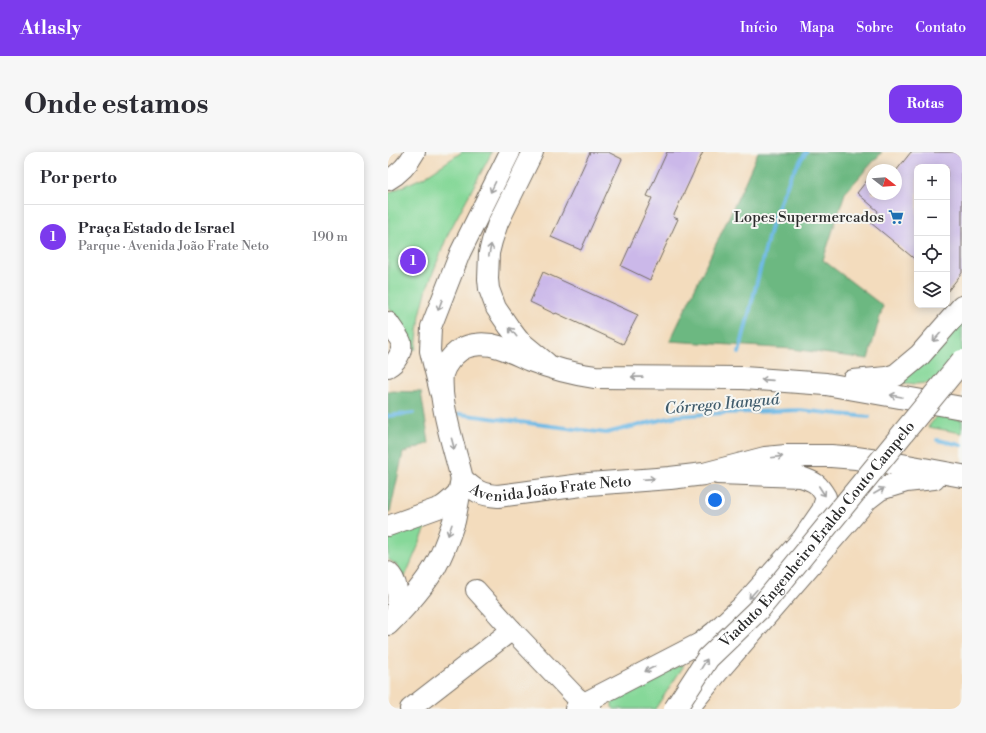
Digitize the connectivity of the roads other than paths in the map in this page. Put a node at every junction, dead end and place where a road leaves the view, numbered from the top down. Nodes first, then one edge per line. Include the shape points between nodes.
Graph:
1 (415, 152) edge
2 (510, 152) edge
3 (533, 152) edge
4 (388, 180) edge
5 (962, 307) edge
6 (388, 322) edge
7 (962, 361) edge
8 (393, 362) edge
9 (552, 367) junction
10 (826, 384) junction
11 (962, 408) edge
12 (444, 409) junction
13 (704, 474) junction
14 (962, 478) edge
15 (461, 484) junction
16 (388, 526) edge
17 (388, 572) edge
18 (476, 590) dead end
19 (392, 620) edge
20 (512, 630) junction
21 (583, 707) edge
22 (410, 709) edge
23 (675, 709) edge
24 (687, 709) edge

1 - 4 street via 394,177
2 -> 12 street, Avenida João Frate Neto via 460,253 431,327 430,351
9 -> 3 street via 519,340 509,327 496,308 488,279 489,253 498,223
5 -> 10 main road via 920,355 896,375
6 - 8 street via 400,342 401,350
23 -> 7 main road, Viaduto Engenheiro Eraldo Couto Campelo, bridge via 708,658 761,607
10 -> 9 main road via 743,378 595,377
9 - 12 main road via 497,346 464,347 449,361 442,375
11 -> 10 main road
12 -> 15 main road, Avenida João Frate Neto
13 -> 14 main road, Avenida João Frate Neto via 765,458 803,455 892,463
15 -> 13 main road, Avenida João Frate Neto via 487,495 498,496 590,484
13 -> 21 street via 800,477 820,486 826,497 822,510 802,539 730,618 700,643
24 -> 14 main road via 867,499 880,489 906,481
15 - 16 street via 447,504
15 -> 19 main road via 454,521 435,566
17 - 19 street via 395,581 398,592
18 - 20 street
20 - 21 street via 576,696
20 - 22 street

